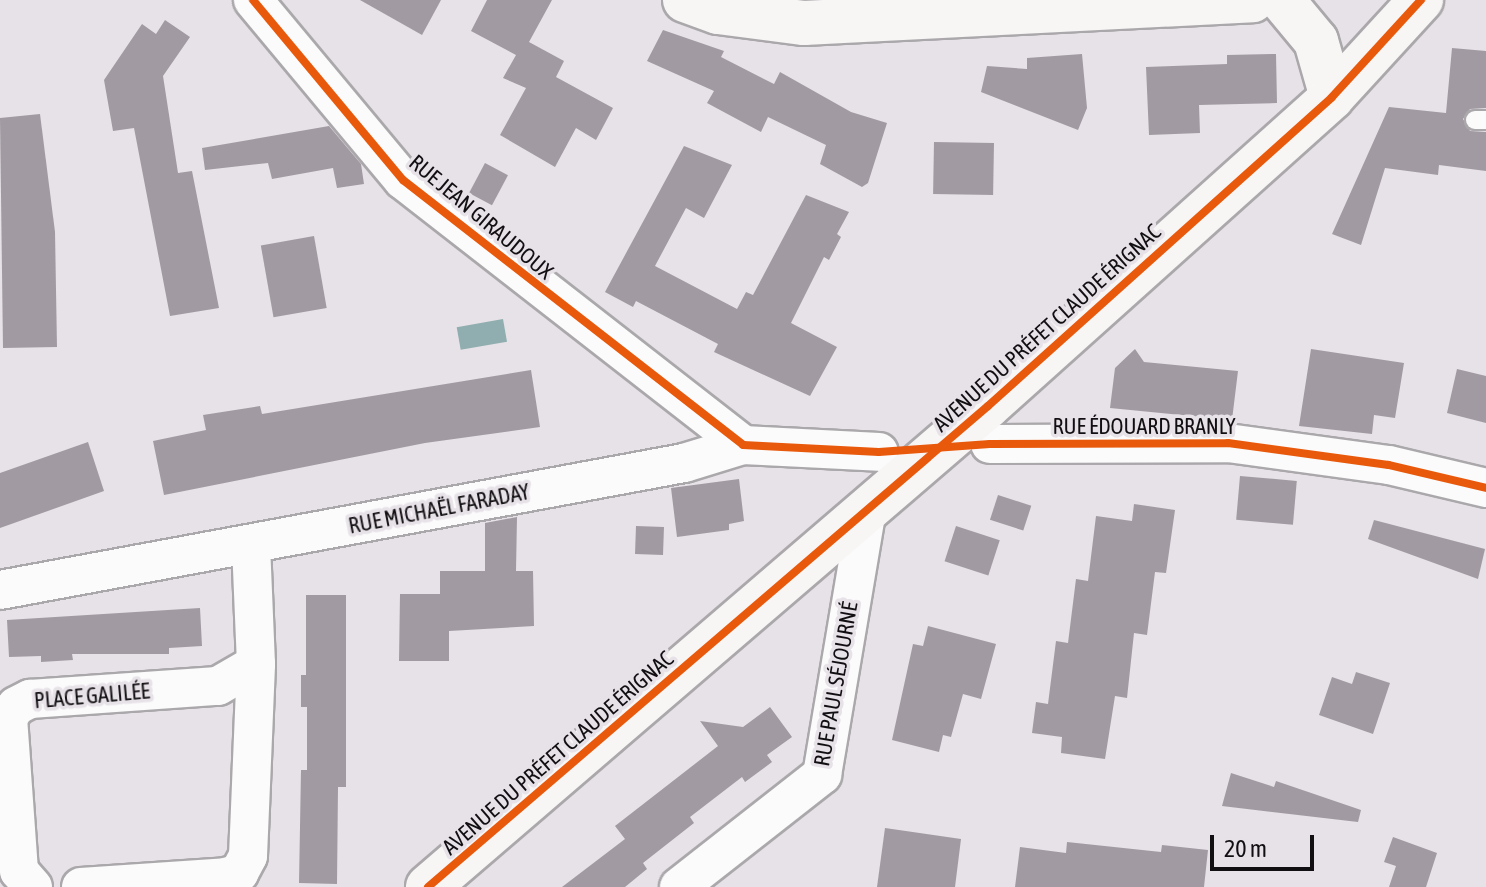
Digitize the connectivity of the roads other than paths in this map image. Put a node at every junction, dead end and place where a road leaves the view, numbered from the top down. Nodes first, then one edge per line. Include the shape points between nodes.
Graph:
1 (253, 0) edge
2 (685, 0) edge
3 (1252, 0) edge
4 (1282, 0) edge
5 (1421, 0) edge
6 (1332, 97) junction
7 (683, 394) junction
8 (990, 444) dead end
9 (743, 445) junction
10 (879, 452) dead end
11 (684, 463) junction
12 (1486, 488) edge
13 (867, 509) junction
14 (251, 547) junction
15 (0, 590) edge
16 (256, 664) junction
17 (33, 887) edge
18 (81, 887) edge
19 (428, 887) edge
20 (679, 887) edge

1 - 7 street, RUE JEAN GIRAUDOUX via 403,180
2 - 3 street via 718,12 804,23
4 - 6 street via 1316,41
5 - 6 street, AVENUE DU PRÉFET CLAUDE ÉRIGNAC
6 - 13 street, AVENUE DU PRÉFET CLAUDE ÉRIGNAC
7 - 9 street, RUE JEAN GIRAUDOUX
7 - 11 street
8 - 12 street, RUE ÉDOUARD BRANLY via 1228,443 1389,465
9 - 10 street, RUE MICHAËL FARADAY
9 - 11 street, RUE MICHAËL FARADAY
11 - 14 street, RUE MICHAËL FARADAY
13 - 19 street, AVENUE DU PRÉFET CLAUDE ÉRIGNAC
13 - 20 street, RUE PAUL SÉJOURNÉ via 822,775
14 - 15 street, RUE MICHAËL FARADAY
14 - 16 street
16 - 17 street, PLACE GALILÉE via 218,686 30,699 16,706 8,718 19,871
16 - 18 street via 248,856 239,873

